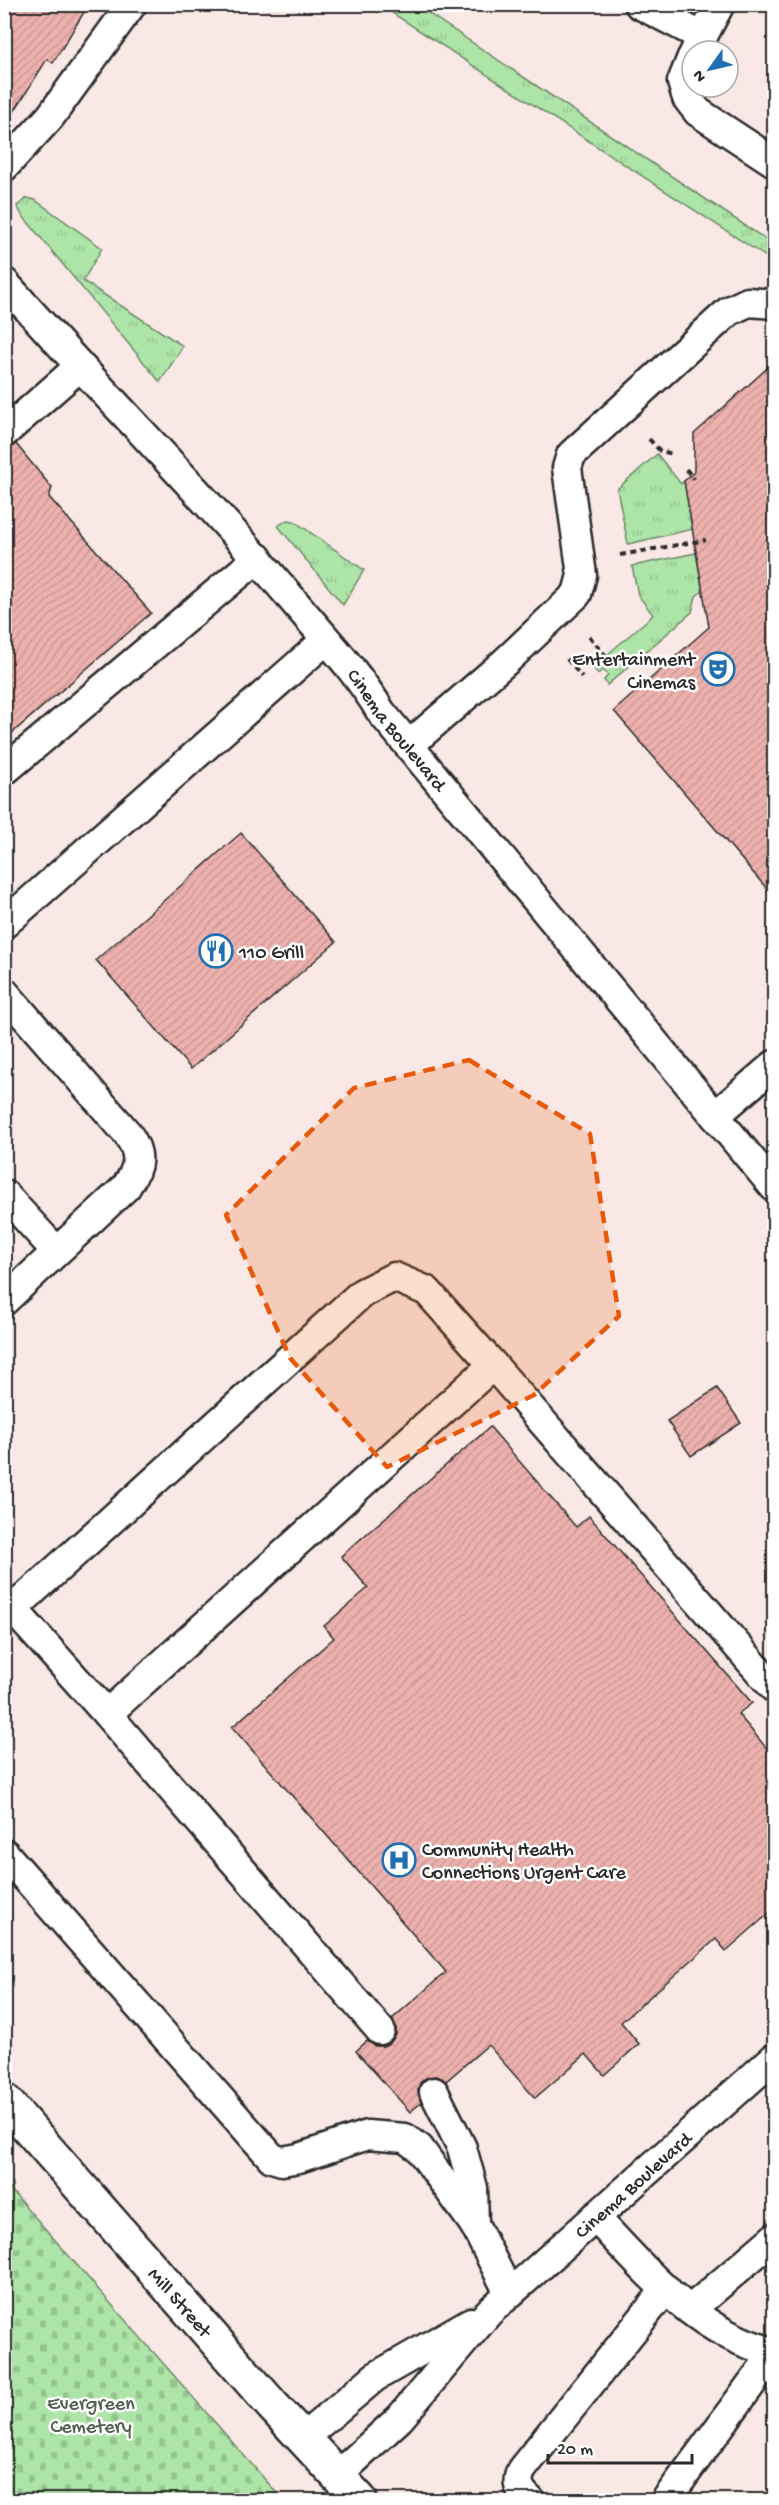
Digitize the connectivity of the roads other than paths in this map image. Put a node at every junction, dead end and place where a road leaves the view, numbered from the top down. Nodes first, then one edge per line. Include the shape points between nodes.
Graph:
1 (132, 4) edge
2 (639, 4) edge
3 (720, 4) edge
4 (685, 39) edge
5 (702, 39) edge
6 (688, 99) edge
7 (9, 152) edge
8 (774, 162) edge
9 (4, 282) edge
10 (774, 304) edge
11 (79, 367) junction
12 (4, 433) edge
13 (258, 558) junction
14 (326, 640) junction
15 (410, 746) junction
16 (4, 771) edge
17 (4, 924) edge
18 (4, 992) edge
19 (774, 1065) edge
20 (715, 1116) junction
21 (774, 1187) edge
22 (4, 1194) edge
23 (56, 1251) junction
24 (4, 1301) edge
25 (493, 1365) junction
26 (9, 1613) edge
27 (774, 1688) edge
28 (107, 1714) junction
29 (4, 1853) edge
30 (380, 2030) dead end
31 (774, 2058) edge
32 (434, 2092) dead end
33 (4, 2100) edge
34 (595, 2217) junction
35 (474, 2224) junction
36 (774, 2238) edge
37 (666, 2289) junction
38 (499, 2302) junction
39 (690, 2310) junction
40 (774, 2352) edge
41 (303, 2438) junction
42 (337, 2476) junction
43 (360, 2500) edge
44 (530, 2500) edge
45 (666, 2500) edge

1 - 7 lane via 50,117
2 - 4 lane
3 - 5 lane
6 - 8 lane via 698,112
9 - 11 lane, Cinema Boulevard
10 - 15 lane via 748,302 729,311 571,455 567,468 582,575 577,594
11 - 12 lane
11 - 13 lane, Cinema Boulevard
13 - 14 lane, Cinema Boulevard
13 - 16 lane
14 - 15 lane, Cinema Boulevard
14 - 17 lane
15 - 20 lane, Cinema Boulevard
18 - 23 lane via 127,1133 138,1158 136,1172 126,1187
19 - 20 lane
20 - 21 lane, Cinema Boulevard
22 - 23 lane
23 - 24 lane
25 - 26 lane via 427,1292 394,1277 362,1293
25 - 27 lane
25 - 28 lane
26 - 28 lane
28 - 30 lane
29 - 35 lane via 272,2158 282,2161 367,2135 405,2138 419,2148
31 - 34 lane, Cinema Boulevard
32 - 35 lane via 462,2148 473,2188
33 - 41 main road, Mill Street
34 - 37 lane
34 - 38 lane, Cinema Boulevard
35 - 38 lane
36 - 39 lane
37 - 39 lane
37 - 44 lane via 522,2469 518,2485
38 - 41 lane via 375,2377
38 - 42 lane via 400,2418
39 - 40 lane via 727,2335
40 - 45 lane
41 - 42 main road, Mill Street
42 - 43 main road, Mill Street

